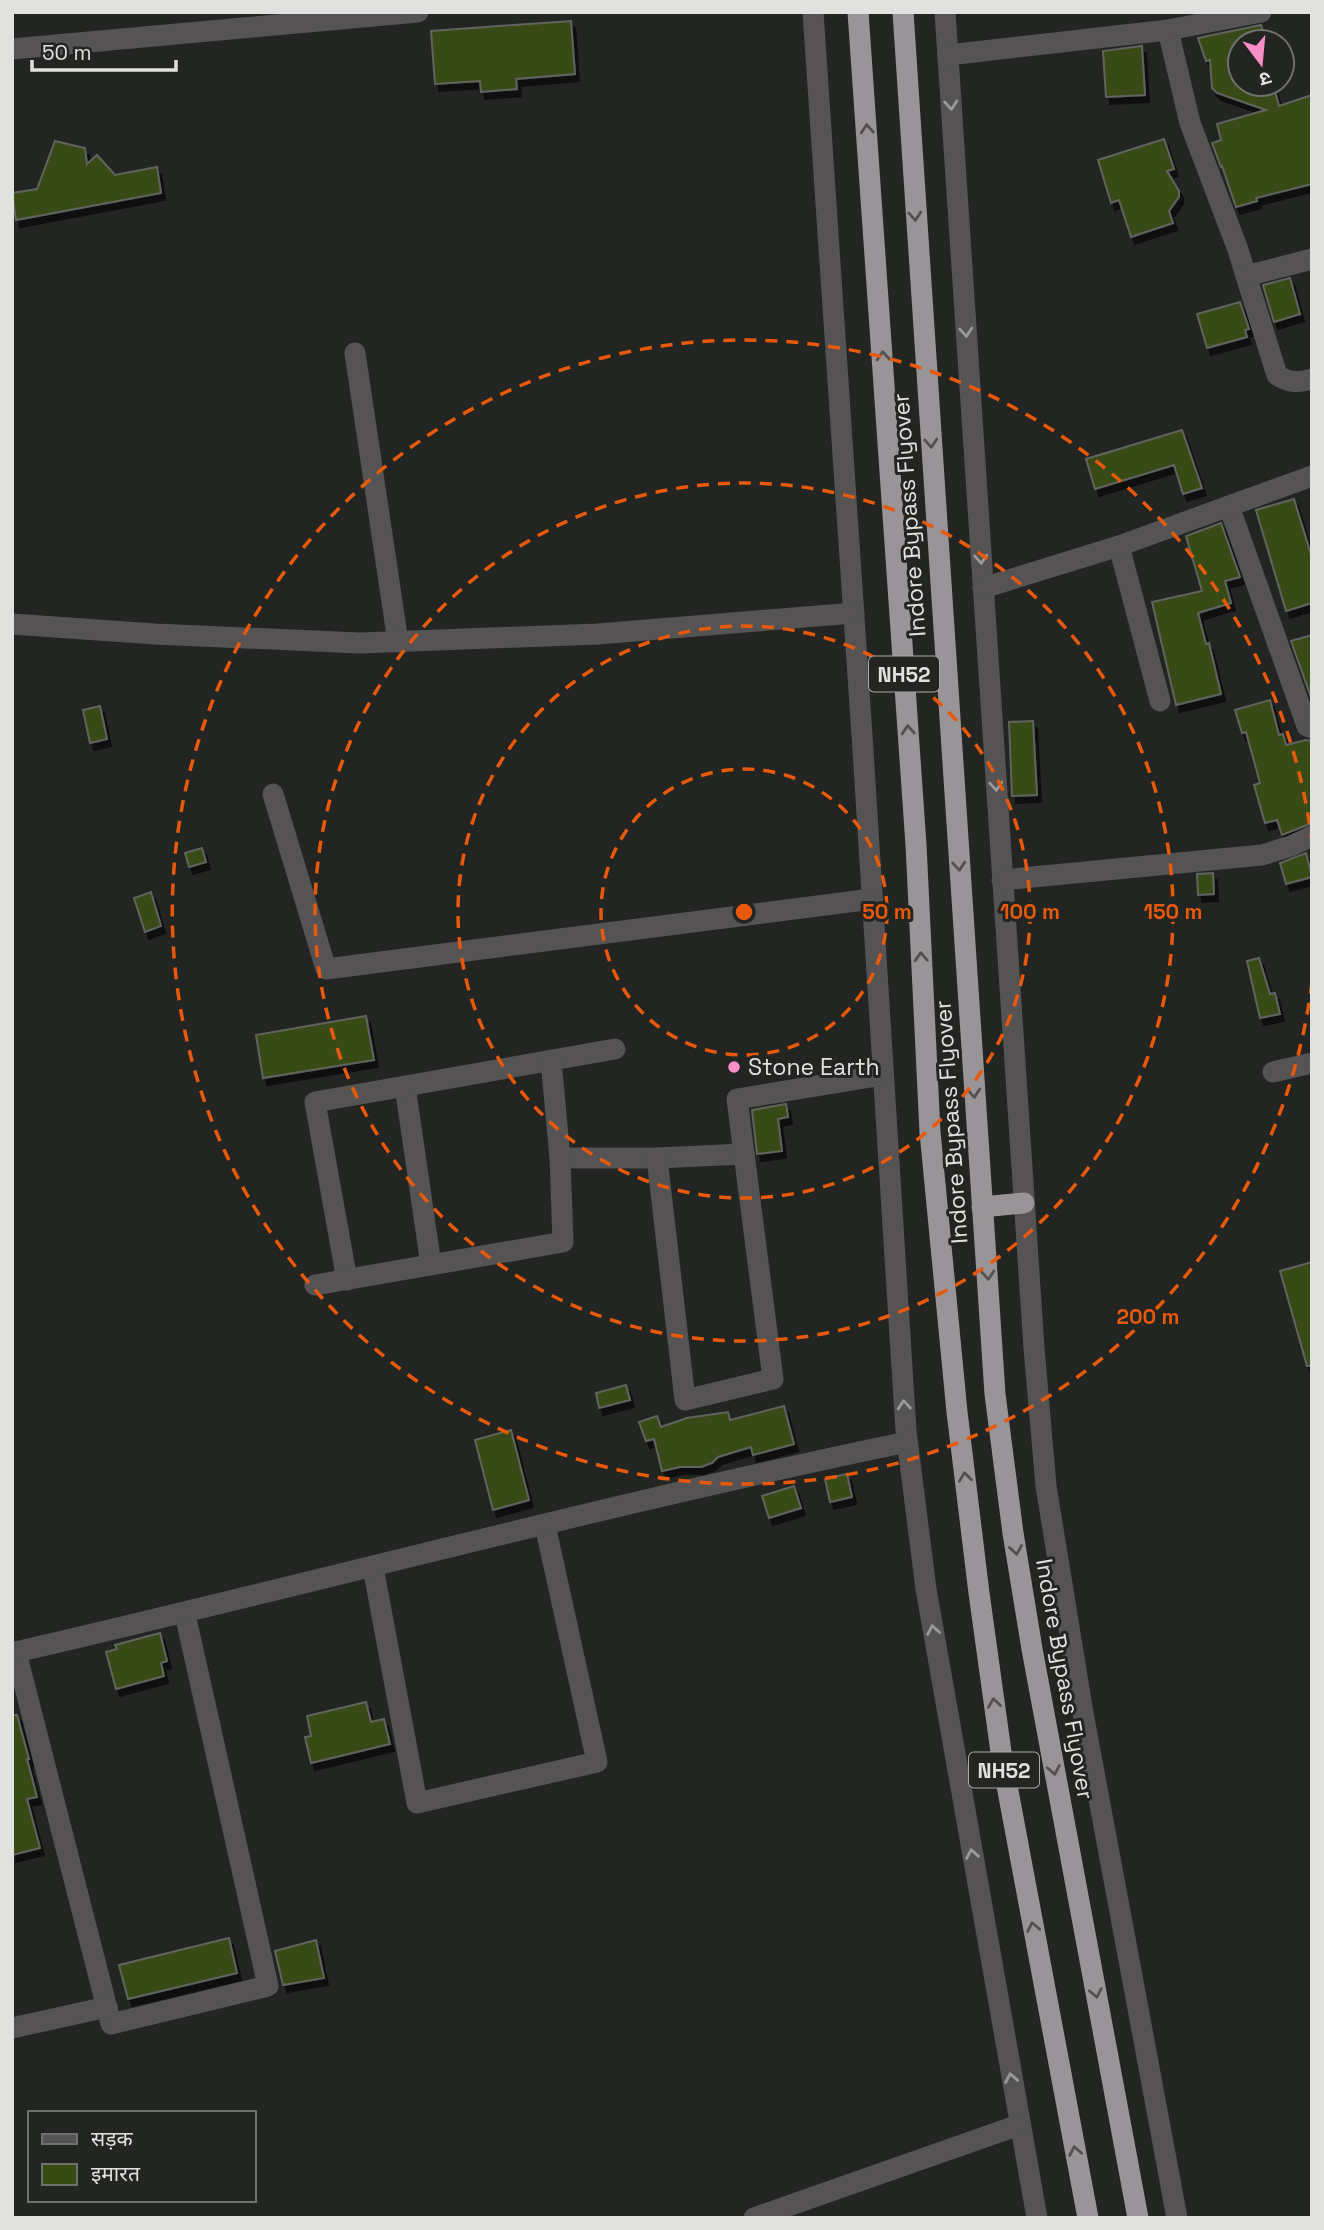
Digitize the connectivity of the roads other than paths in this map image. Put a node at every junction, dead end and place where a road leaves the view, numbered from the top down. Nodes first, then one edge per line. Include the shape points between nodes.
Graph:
1 (418, 12) edge
2 (813, 12) edge
3 (945, 12) edge
4 (1261, 12) edge
5 (283, 18) edge
6 (903, 19) edge
7 (859, 21) edge
8 (1168, 30) junction
9 (12, 50) edge
10 (948, 55) junction
11 (1312, 259) edge
12 (1246, 276) junction
13 (355, 353) dead end
14 (1312, 379) edge
15 (1312, 476) edge
16 (1229, 506) junction
17 (1119, 546) junction
18 (983, 588) junction
19 (854, 613) junction
20 (12, 624) edge
21 (398, 642) junction
22 (1160, 701) dead end
23 (1312, 728) edge
24 (273, 794) dead end
25 (1312, 836) edge
26 (1002, 880) junction
27 (872, 899) junction
28 (615, 1049) dead end
29 (551, 1060) junction
30 (1312, 1063) edge
31 (1273, 1072) dead end
32 (883, 1075) junction
33 (405, 1086) junction
34 (744, 1154) junction
35 (560, 1158) junction
36 (657, 1158) junction
37 (1024, 1203) junction
38 (982, 1207) junction
39 (431, 1265) junction
40 (347, 1280) junction
41 (315, 1285) dead end
42 (907, 1442) junction
43 (545, 1525) junction
44 (373, 1567) junction
45 (185, 1614) junction
46 (14, 1653) edge
47 (107, 2007) junction
48 (12, 2028) edge
49 (1019, 2125) junction
50 (754, 2218) edge
51 (1037, 2218) edge
52 (1088, 2218) edge
53 (1138, 2218) edge
54 (1177, 2218) edge

1 - 5 street
2 - 19 street
3 - 10 street
4 - 8 street
5 - 9 street
6 -> 38 highway, Indore Bypass Flyover / NH52
52 -> 7 highway, Indore Bypass Flyover / NH52 via 1002,1759 948,1318 930,1132 915,831
8 - 10 street
8 - 12 street via 1190,123
10 -> 18 street
11 - 12 street
12 - 14 street via 1277,375 1287,382
13 - 21 street
15 - 16 street
16 - 17 street
16 - 23 street via 1307,726
17 - 18 street
17 - 22 street
18 -> 26 street
19 - 21 street via 598,634
19 - 27 street
20 - 21 street
24 - 27 street via 326,970
25 - 26 street via 1262,855
26 - 37 street
27 - 32 street
28 - 29 street
29 - 33 street
29 - 35 street
30 - 31 street
32 - 34 street via 737,1099
42 -> 32 street
33 - 39 street
33 - 40 street via 315,1102
34 - 36 street
34 - 36 street via 773,1378 685,1400
35 - 36 street
35 - 39 street via 563,1242
37 - 38 highway
37 - 54 street via 1046,1486 1083,1713
38 -> 53 highway, Indore Bypass Flyover / NH52 via 995,1394 1021,1582
39 - 40 street
40 - 41 street
42 - 43 street
49 -> 42 street via 926,1588
43 - 44 street
43 - 44 street via 597,1762 417,1803
44 - 45 street
45 - 46 street
45 - 47 street via 268,1986 111,2024
46 - 47 street
47 - 48 street
49 - 50 street
49 - 51 street

